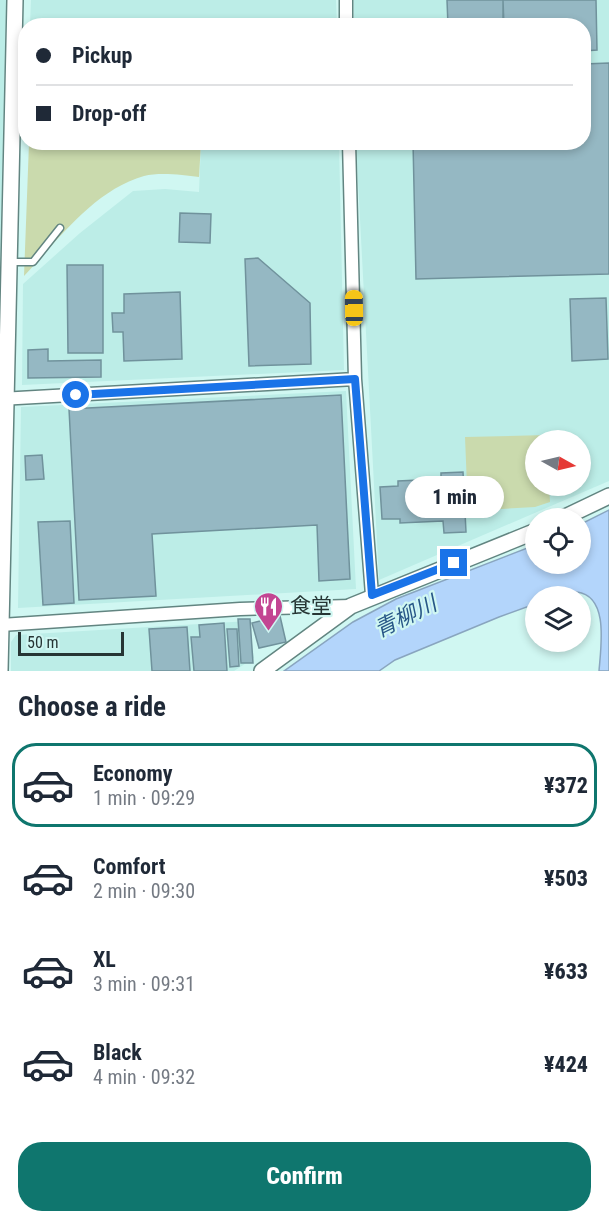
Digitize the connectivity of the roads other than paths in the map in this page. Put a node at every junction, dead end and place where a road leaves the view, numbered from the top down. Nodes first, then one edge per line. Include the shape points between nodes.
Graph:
1 (15, 0) edge
2 (346, 0) edge
3 (346, 18) edge
4 (349, 150) edge
5 (60, 228) dead end
6 (9, 262) junction
7 (4, 342) edge
8 (355, 379) junction
9 (3, 399) edge
10 (609, 496) edge
11 (584, 508) edge
12 (525, 535) edge
13 (372, 595) junction
14 (351, 606) junction
15 (1, 625) edge
16 (0, 671) edge
17 (262, 671) edge

1 - 6 street
2 - 3 street
4 - 8 street
5 - 6 lane via 33,262
6 - 7 street
7 - 9 street
8 - 9 street
8 - 13 street
9 - 15 street
10 - 11 street
12 - 13 street
13 - 14 street
14 - 15 street via 240,609
14 - 17 street
15 - 16 street

